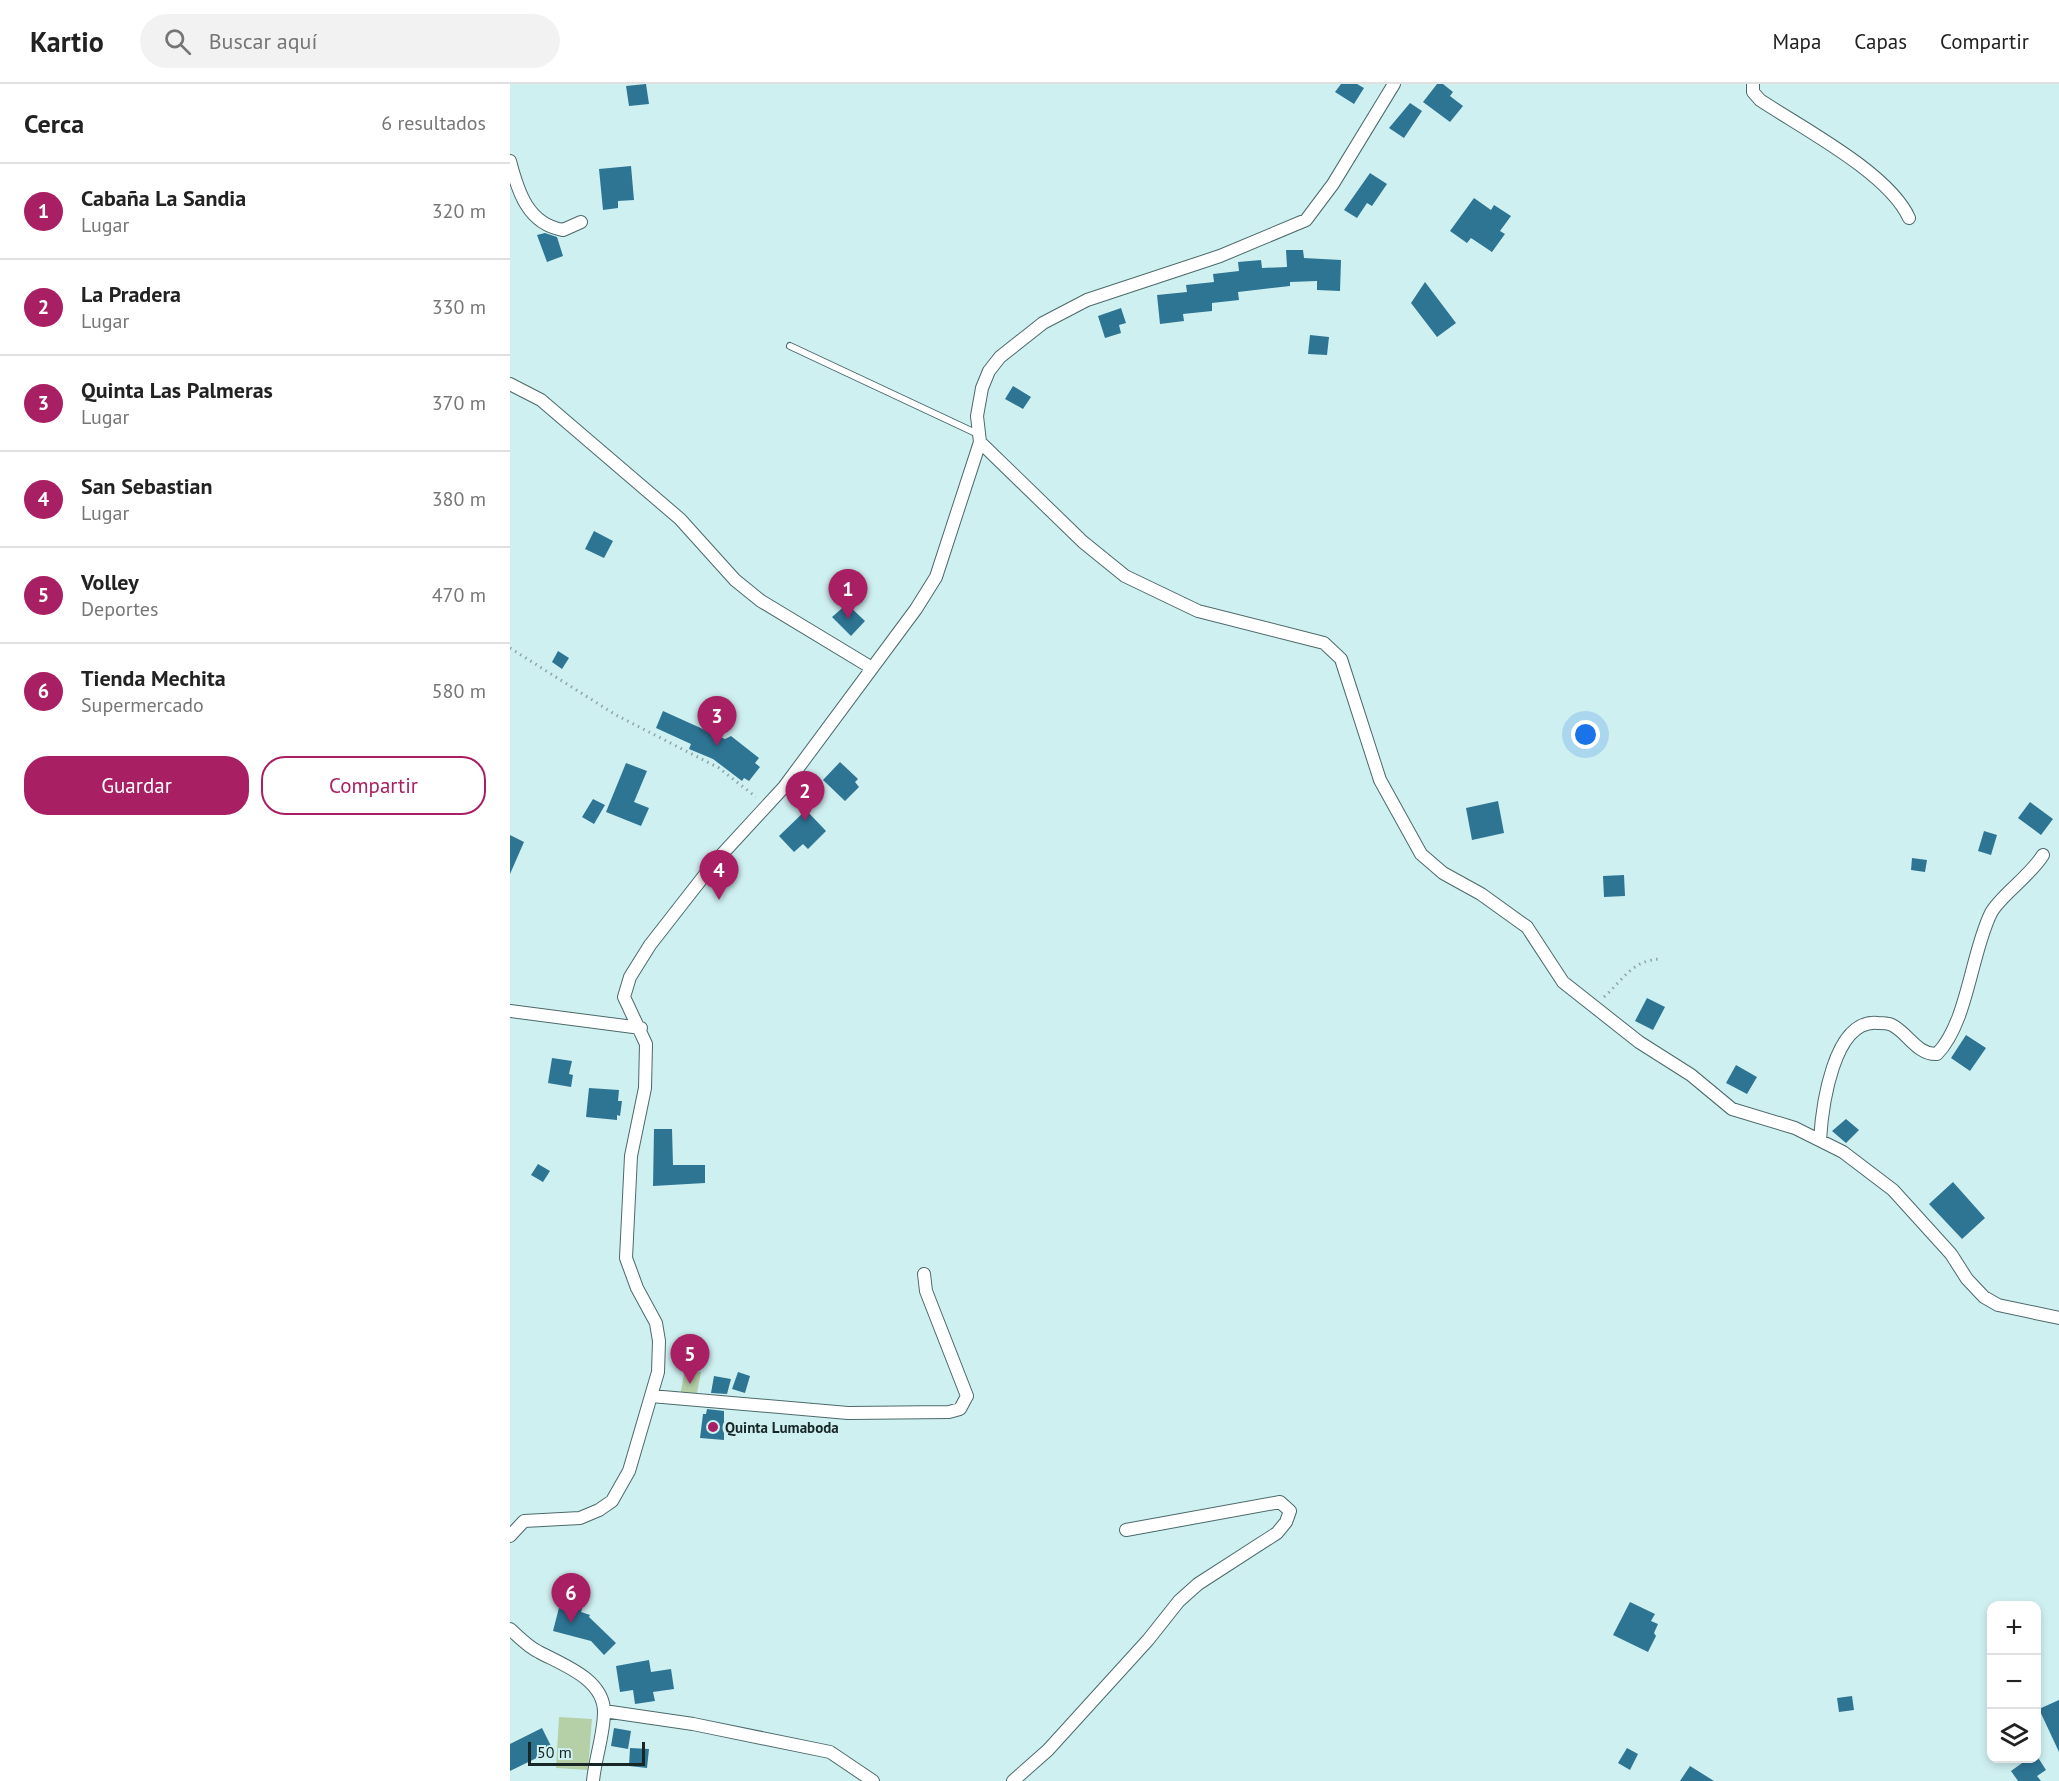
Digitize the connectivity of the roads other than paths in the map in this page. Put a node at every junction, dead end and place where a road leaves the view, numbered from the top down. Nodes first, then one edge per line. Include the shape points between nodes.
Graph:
1 (1394, 84) edge
2 (1753, 84) edge
3 (510, 161) edge
4 (1909, 218) dead end
5 (581, 222) dead end
6 (790, 346) dead end
7 (510, 384) edge
8 (980, 439) junction
9 (872, 668) junction
10 (2043, 855) dead end
11 (510, 1011) edge
12 (640, 1028) junction
13 (1820, 1140) junction
14 (924, 1274) dead end
15 (2059, 1317) edge
16 (651, 1396) junction
17 (1126, 1530) dead end
18 (510, 1536) edge
19 (510, 1629) edge
20 (604, 1711) junction
21 (593, 1781) edge
22 (873, 1781) edge
23 (1013, 1781) edge

1 - 8 street via 1333,184 1306,220 1220,256 1088,300 1021,338 989,371 982,388 977,416
2 - 4 street via 1753,92 1760,100 1851,159 1895,194
3 - 5 street via 516,187 539,222 563,230
6 - 8 lane
7 - 9 street via 541,400 680,519 735,580 761,601
8 - 9 street via 936,577
8 - 13 street via 1083,543 1125,576 1198,610 1324,643 1341,659 1380,780 1421,854 1443,873 1527,927 1563,982 1732,1109 1795,1128
9 - 12 street via 784,788 714,864 650,945 630,977 624,997
10 - 13 street via 1992,912 1961,1007 1944,1047 1937,1054 1929,1054 1891,1024 1869,1022 1858,1026 1840,1048 1827,1093
11 - 12 street
12 - 16 street via 646,1044 645,1088 631,1156 626,1258 656,1323 658,1372
13 - 15 street via 1843,1152 1893,1190 1984,1297 2018,1311
14 - 16 street via 926,1291 968,1396 960,1410 848,1413
16 - 18 street via 629,1472 612,1501 580,1518 524,1521
17 - 23 street via 1280,1502 1290,1511 1277,1533 1198,1584 1179,1601 1048,1750
19 - 20 street via 537,1652 574,1668 591,1685
20 - 21 street
20 - 22 street via 693,1724 830,1752

